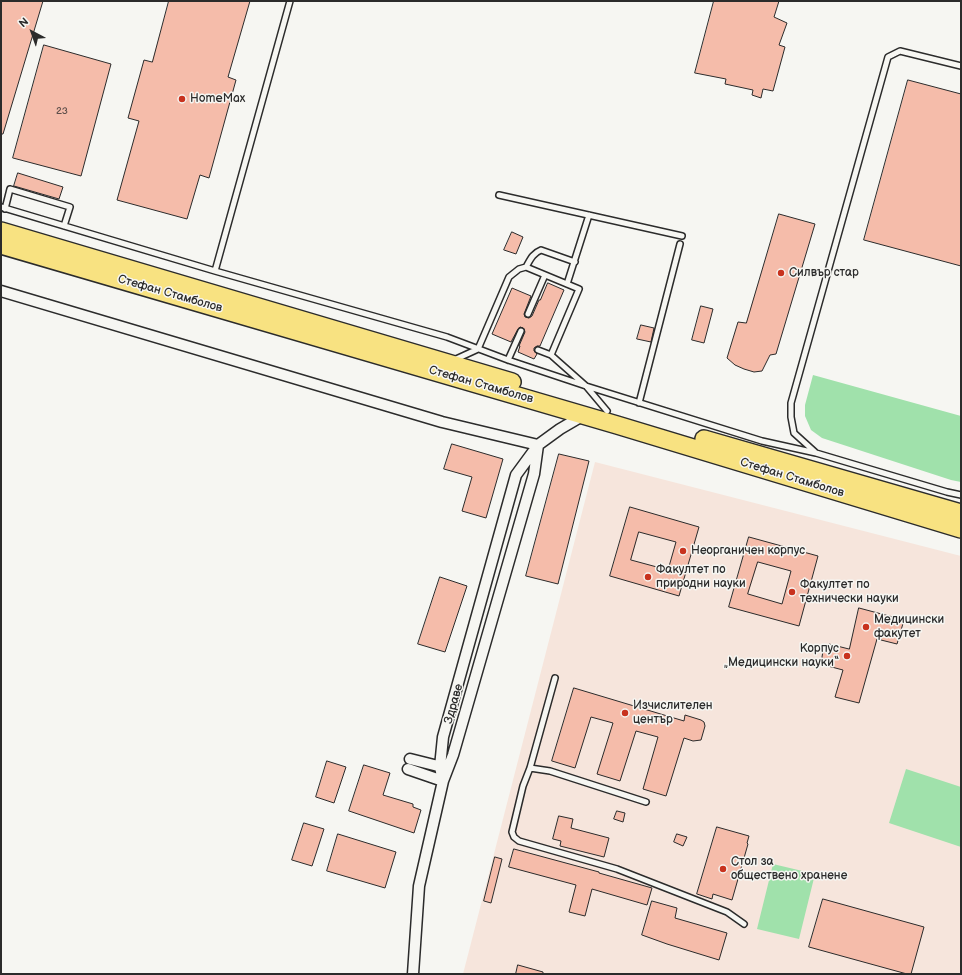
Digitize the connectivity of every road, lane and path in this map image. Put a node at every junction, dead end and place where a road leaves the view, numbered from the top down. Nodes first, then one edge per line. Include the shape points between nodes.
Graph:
1 (290, 1) edge
2 (961, 66) edge
3 (499, 195) dead end
4 (3, 208) edge
5 (589, 215) junction
6 (64, 226) junction
7 (1, 231) edge
8 (682, 236) dead end
9 (680, 244) dead end
10 (1, 245) edge
11 (574, 262) junction
12 (526, 267) junction
13 (215, 271) junction
14 (545, 275) junction
15 (567, 284) junction
16 (1, 291) edge
17 (528, 314) dead end
18 (521, 331) dead end
19 (478, 349) junction
20 (538, 350) dead end
21 (551, 355) junction
22 (508, 360) junction
23 (447, 362) junction
24 (586, 386) junction
25 (639, 403) junction
26 (606, 411) junction
27 (584, 415) junction
28 (538, 445) junction
29 (816, 453) junction
30 (961, 493) edge
31 (961, 513) edge
32 (961, 529) edge
33 (555, 678) dead end
34 (444, 768) junction
35 (530, 768) junction
36 (443, 781) junction
37 (646, 802) dead end
38 (744, 924) dead end
39 (413, 974) edge

1 - 13 lane
2 - 29 lane via 900,51 888,57 791,403 794,433
3 - 5 lane
4 - 6 lane
4 - 6 lane via 10,189 55,202 70,207
5 - 8 lane
5 - 11 lane
6 - 13 lane
7 - 23 highway, Стефан Стамболов
9 - 25 lane
10 - 27 highway, Стефан Стамболов
11 - 12 lane via 541,250 534,254
11 - 15 lane
12 - 14 lane
12 - 19 lane via 509,277
13 - 19 lane via 447,337
14 - 15 lane
14 - 17 lane
15 - 21 lane via 579,289
16 - 28 street via 442,422
18 - 22 lane via 519,342
19 - 22 lane
19 - 23 lane
20 - 21 lane
21 - 24 lane
22 - 24 lane
23 - 26 highway, Стефан Стамболов
24 - 25 lane
24 - 26 lane
25 - 29 lane via 762,441
26 - 31 highway, Стефан Стамболов
27 - 28 street
27 - 32 highway, Стефан Стамболов
28 - 34 street, Здраве via 532,482 453,755
28 - 34 street via 516,475 443,737
29 - 30 lane via 947,492
33 - 35 lane
34 - 36 street
34 - 36 street via 409,764
35 - 37 lane via 550,771
35 - 38 lane via 512,832 519,841 617,869 727,912
36 - 39 street via 419,886

